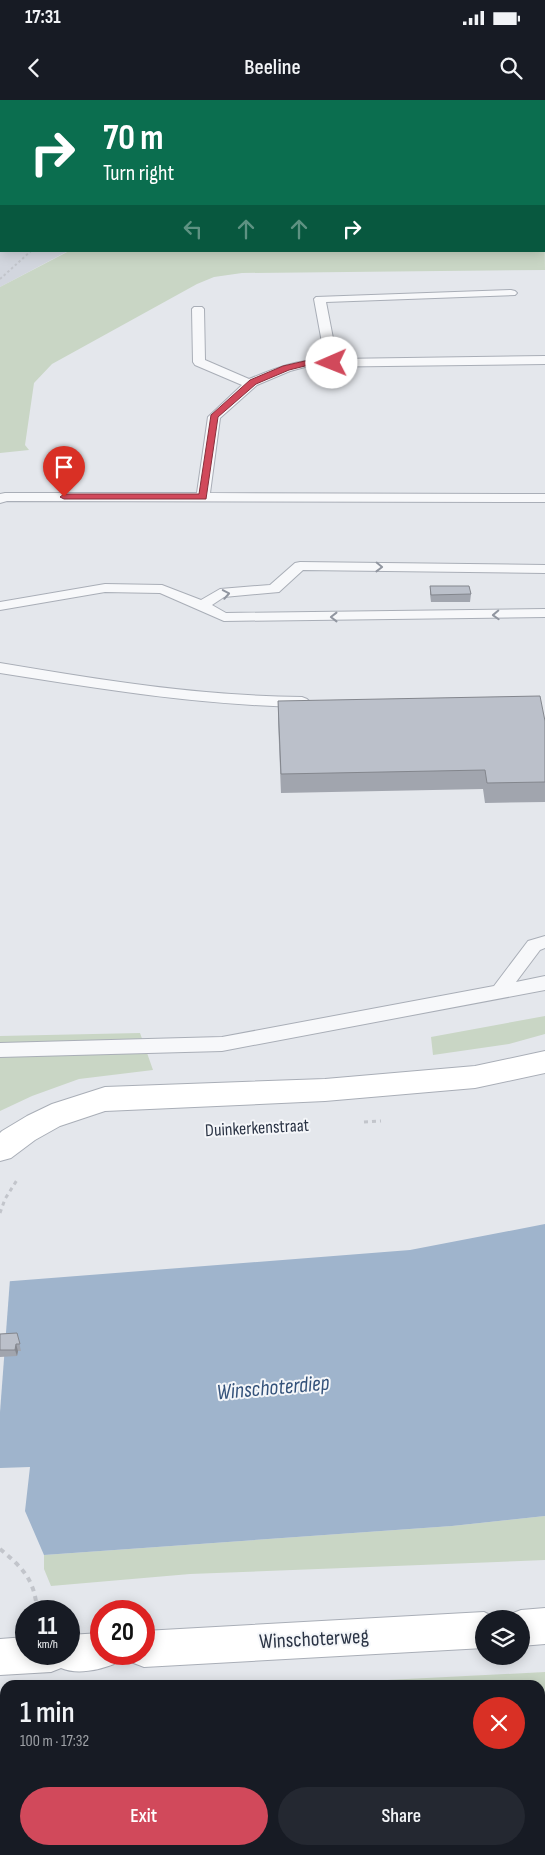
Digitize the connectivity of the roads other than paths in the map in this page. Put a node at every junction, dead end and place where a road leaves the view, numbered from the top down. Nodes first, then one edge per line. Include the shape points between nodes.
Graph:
1 (511, 293) dead end
2 (198, 309) dead end
3 (545, 360) edge
4 (332, 363) junction
5 (250, 384) junction
6 (203, 497) junction
7 (545, 498) edge
8 (0, 499) edge
9 (545, 569) edge
10 (0, 606) edge
11 (202, 606) junction
12 (545, 613) edge
13 (0, 668) edge
14 (315, 702) edge
15 (545, 942) edge
16 (545, 983) edge
17 (499, 992) junction
18 (0, 1050) edge
19 (545, 1062) edge
20 (0, 1149) edge
21 (545, 1626) edge
22 (530, 1627) edge
23 (475, 1631) edge
24 (155, 1648) edge
25 (15, 1656) edge
26 (0, 1657) edge

1 - 4 lane via 320,299
2 - 5 lane via 199,362
3 - 4 lane
4 - 5 lane via 305,363
5 - 6 lane via 214,417
6 - 7 lane
6 - 8 lane
11 -> 9 lane via 220,593 274,589 300,566
10 - 11 lane via 105,588 162,590
12 -> 11 lane via 224,617
13 - 14 lane via 143,691 255,702
15 - 17 lane via 534,945
16 - 17 lane
17 - 18 lane via 222,1044
19 - 20 main road, Duinkerkenstraat via 475,1077 325,1090 104,1099 72,1106 43,1119
21 - 22 main road
23 - 24 main road, Winschoterweg
25 - 26 main road

